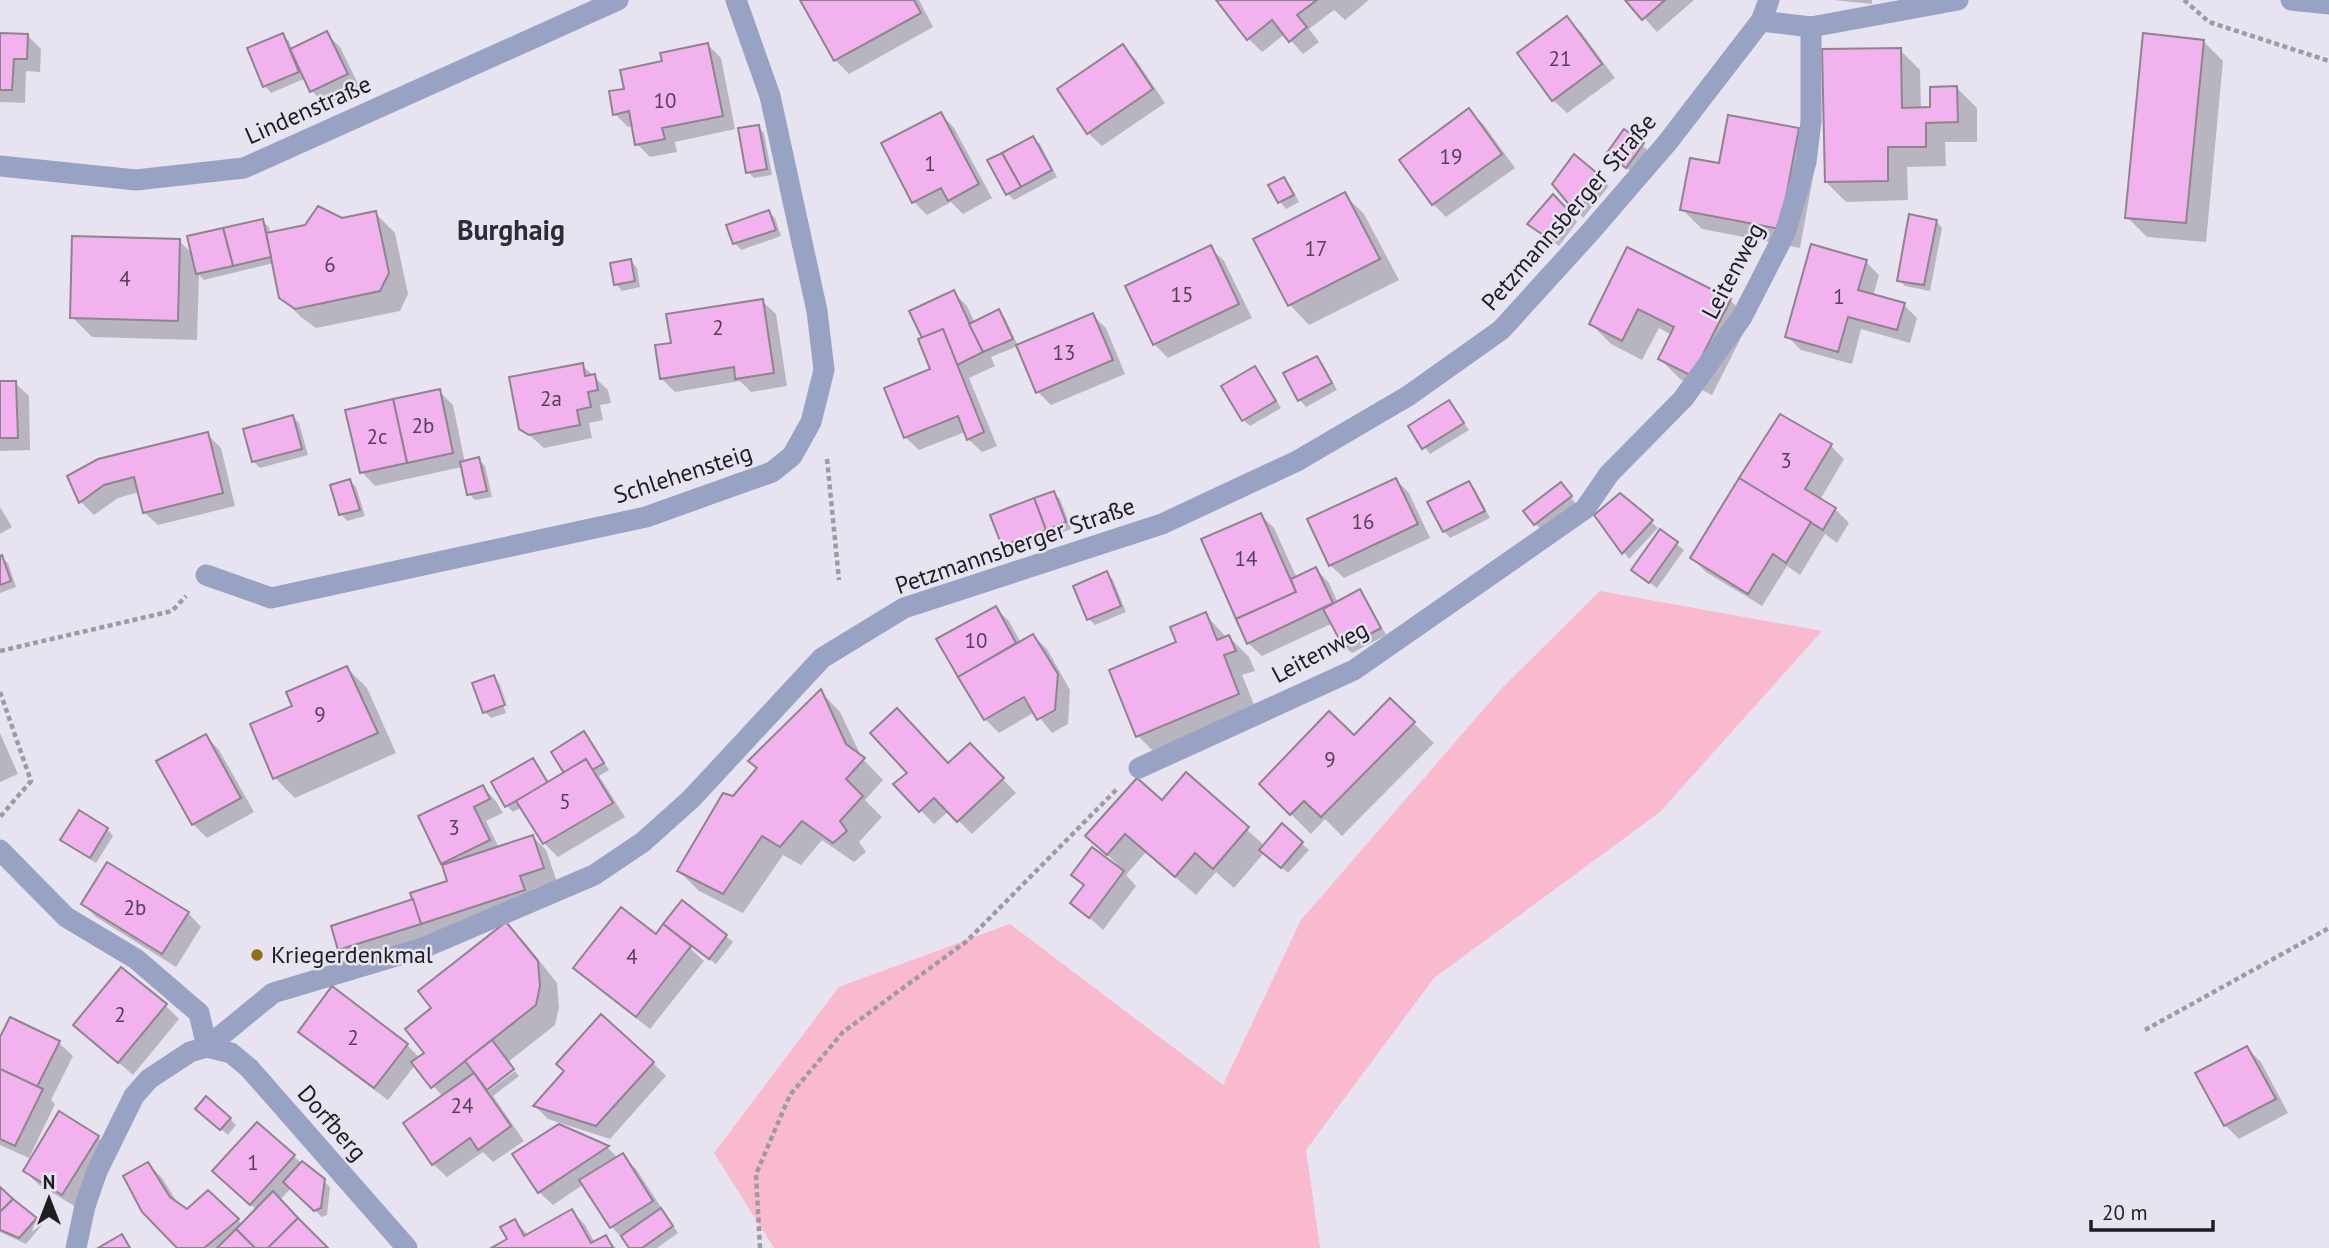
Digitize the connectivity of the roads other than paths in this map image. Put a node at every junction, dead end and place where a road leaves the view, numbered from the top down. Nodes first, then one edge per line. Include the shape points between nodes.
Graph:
1 (618, 0) edge
2 (736, 0) edge
3 (1769, 0) edge
4 (1958, 0) edge
5 (2291, 0) edge
6 (2329, 4) edge
7 (1761, 21) junction
8 (1811, 27) junction
9 (0, 166) edge
10 (206, 575) road end
11 (1139, 768) road end
12 (0, 850) edge
13 (207, 1047) junction
14 (76, 1248) edge
15 (407, 1248) edge

1 - 9 street, Lindenstraße via 244,168 136,180
2 - 10 street, Schlehensteig via 770,96 817,311 824,370 811,422 792,456 772,472 646,517 271,598
3 - 7 street, Petzmannsberger Straße
4 - 8 street
5 - 6 street
7 - 8 street
7 - 13 street, Petzmannsberger Straße via 1667,143 1502,330 1408,396 1297,461 1162,524 904,608 822,658 691,799 643,842 594,875 423,948 274,993
8 - 11 street, Leitenweg via 1806,162 1785,233 1742,317 1683,399 1609,474 1585,509 1353,670
12 - 13 street via 66,917 136,959 199,1013
13 - 14 street, Petzmannsberger Straße via 175,1061 134,1096 97,1171
13 - 15 street, Dorfberg via 231,1053 249,1068

